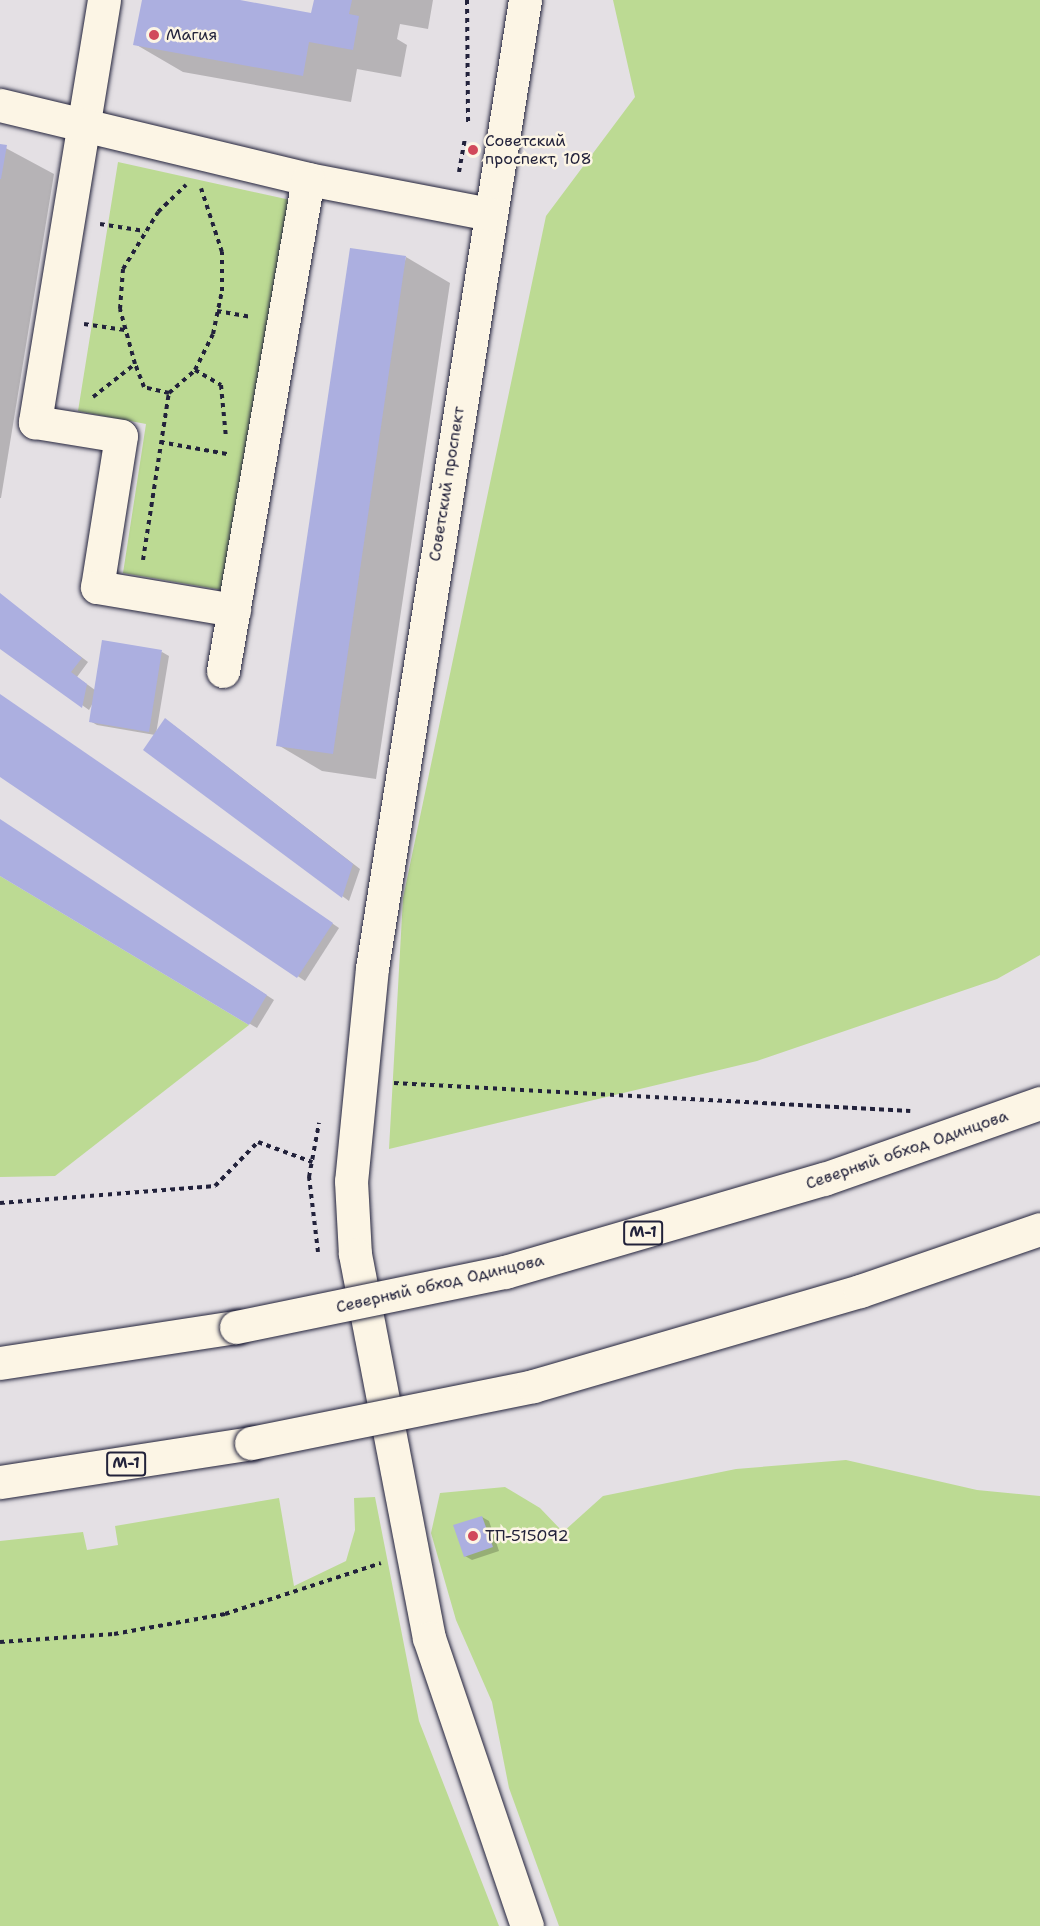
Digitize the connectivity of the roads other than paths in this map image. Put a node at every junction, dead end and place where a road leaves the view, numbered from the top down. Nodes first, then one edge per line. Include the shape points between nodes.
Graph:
1 (104, 0) edge
2 (525, 0) edge
3 (0, 105) edge
4 (84, 123) junction
5 (309, 179) junction
6 (490, 214) junction
7 (234, 610) junction
8 (223, 671) dead end
9 (1040, 1103) edge
10 (1040, 1229) edge
11 (0, 1363) edge
12 (0, 1482) edge
13 (527, 1926) edge

1 - 4 main road
2 - 6 main road, Советский проспект
3 - 4 main road
4 - 5 main road
4 - 7 main road via 35,422 120,436 97,587
5 - 6 main road
5 - 7 main road
6 - 13 main road, Советский проспект via 372,968 351,1181 356,1254 424,1615
7 - 8 main road
9 - 11 main road, Северный обход Одинцова / М-1, bridge via 824,1179 504,1272 236,1327
10 - 12 main road, М-1, bridge via 860,1291 533,1386 251,1443

